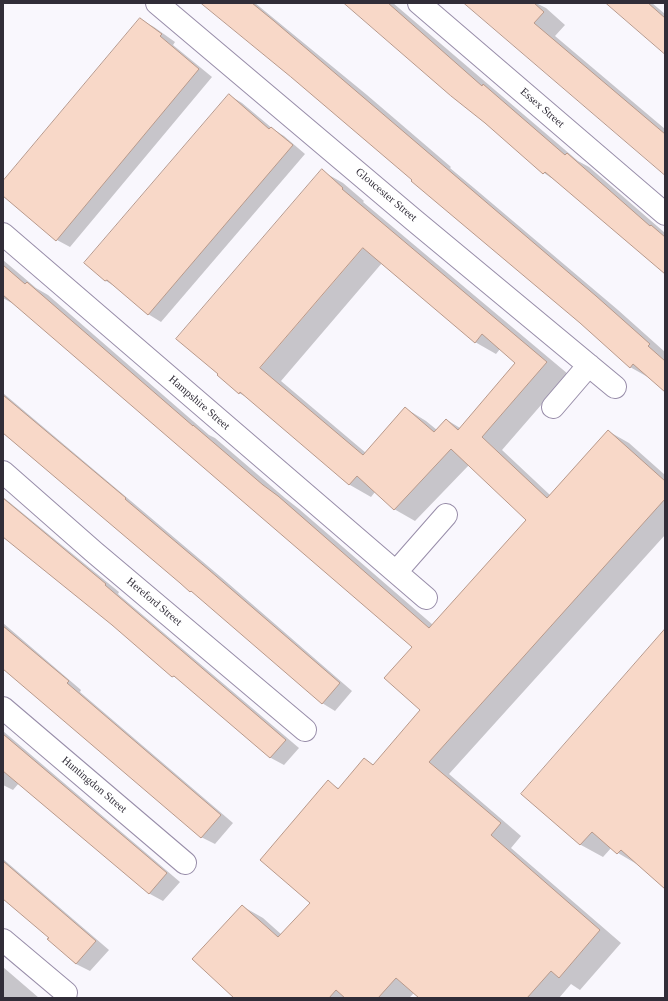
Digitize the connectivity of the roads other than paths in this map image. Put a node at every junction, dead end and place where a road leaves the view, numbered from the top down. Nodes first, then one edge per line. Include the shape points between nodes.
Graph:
1 (157, 3) edge
2 (420, 3) edge
3 (665, 214) edge
4 (3, 234) edge
5 (589, 365) junction
6 (615, 387) dead end
7 (553, 407) dead end
8 (3, 472) edge
9 (446, 515) dead end
10 (396, 572) junction
11 (426, 598) dead end
12 (3, 708) edge
13 (305, 730) dead end
14 (185, 862) dead end
15 (3, 940) edge
16 (66, 993) dead end

1 - 5 street, Gloucester Street
2 - 3 street, Essex Street
4 - 10 street, Hampshire Street
5 - 6 street, Gloucester Street
5 - 7 street
8 - 13 street, Hereford Street
9 - 10 street
10 - 11 street, Hampshire Street
12 - 14 street, Huntingdon Street
15 - 16 street

